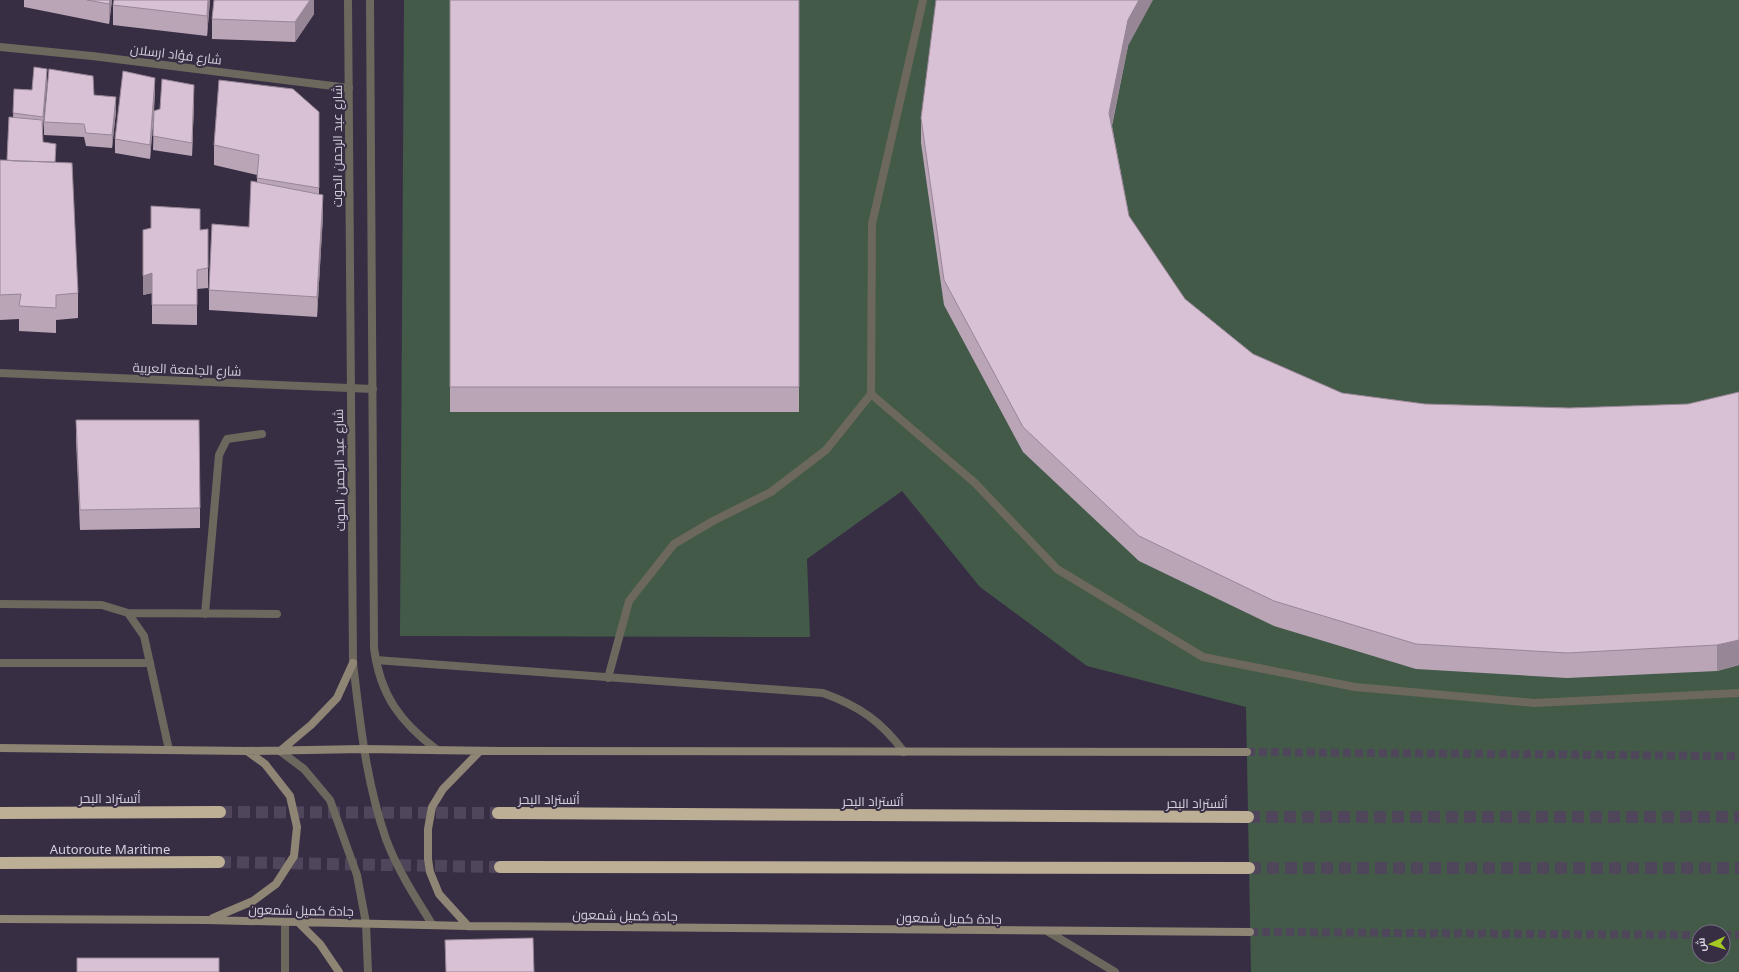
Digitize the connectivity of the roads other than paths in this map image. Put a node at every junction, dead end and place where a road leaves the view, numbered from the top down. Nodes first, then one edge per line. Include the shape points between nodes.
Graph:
1 (348, 0) edge
2 (370, 0) edge
3 (923, 0) edge
4 (0, 47) edge
5 (349, 88) junction
6 (0, 373) edge
7 (350, 388) junction
8 (373, 389) junction
9 (871, 394) junction
10 (262, 434) dead end
11 (0, 604) edge
12 (128, 613) junction
13 (205, 614) junction
14 (278, 614) dead end
15 (376, 660) junction
16 (0, 663) edge
17 (150, 663) junction
18 (353, 663) junction
19 (608, 678) junction
20 (1739, 693) edge
21 (0, 748) edge
22 (363, 749) junction
23 (169, 750) junction
24 (280, 750) junction
25 (436, 750) junction
26 (248, 751) junction
27 (480, 751) junction
28 (904, 752) junction
29 (1247, 752) tunnel mouth
30 (220, 812) tunnel mouth
31 (0, 813) edge
32 (498, 813) tunnel mouth
33 (1248, 817) tunnel mouth
34 (219, 862) tunnel mouth
35 (0, 863) edge
36 (500, 867) tunnel mouth
37 (1249, 868) tunnel mouth
38 (0, 919) edge
39 (207, 920) junction
40 (285, 922) junction
41 (298, 922) junction
42 (366, 923) junction
43 (432, 924) junction
44 (468, 926) junction
45 (1047, 931) junction
46 (1250, 932) tunnel mouth
47 (285, 972) edge
48 (339, 972) edge
49 (368, 972) edge
50 (1115, 972) edge

1 - 5 street, شارع عبد الرحمن الحوت
2 - 8 street
3 - 9 street via 872,224
4 - 5 street, شارع فؤاد ارسلان
5 - 7 street, شارع عبد الرحمن الحوت
6 - 7 street, شارع الجامعة العربية
7 - 8 street, شارع الجامعة العربية
7 - 18 street, شارع عبد الرحمن الحوت
8 - 15 street
9 - 19 street via 826,450 777,488 712,521 674,544 629,601
9 - 20 street via 975,482 1057,569 1203,657 1355,687 1534,703
10 - 13 street via 227,438 219,455
11 - 12 street via 102,605
12 - 13 street
12 - 17 street via 144,636
13 - 14 street
15 - 19 street
15 - 25 street via 384,687 396,712 414,733
16 - 17 street
17 - 23 street
18 - 22 street, شارع عبد الرحمن الحوت
18 - 24 main road via 337,698 316,721
19 - 28 street via 823,693 863,711 880,724
21 - 23 main road
22 - 24 main road
22 - 25 main road
22 - 43 street, شارع عبد الرحمن الحوت via 374,801 386,840 407,883
23 - 26 main road
24 - 26 main road
24 - 42 street via 304,769 330,800 357,875
25 - 27 main road
26 - 39 main road via 265,764 290,796 297,826 294,856 276,884 254,901
27 - 28 main road
27 - 44 main road via 443,789 432,807 428,829 430,872 439,894
28 - 29 main road
30 - 31 highway, أتستراد البحر
32 - 33 highway, أتستراد البحر
34 - 35 highway, Autoroute Maritime
36 - 37 highway
38 - 39 main road, جادة كميل شمعون
39 - 40 main road, جادة كميل شمعون
40 - 41 main road, جادة كميل شمعون
40 - 47 street
41 - 42 main road, جادة كميل شمعون
41 - 48 main road via 320,944
42 - 43 main road, جادة كميل شمعون
42 - 49 street
43 - 44 main road, جادة كميل شمعون
44 - 45 main road, جادة كميل شمعون
45 - 46 main road, جادة كميل شمعون
45 - 50 street

